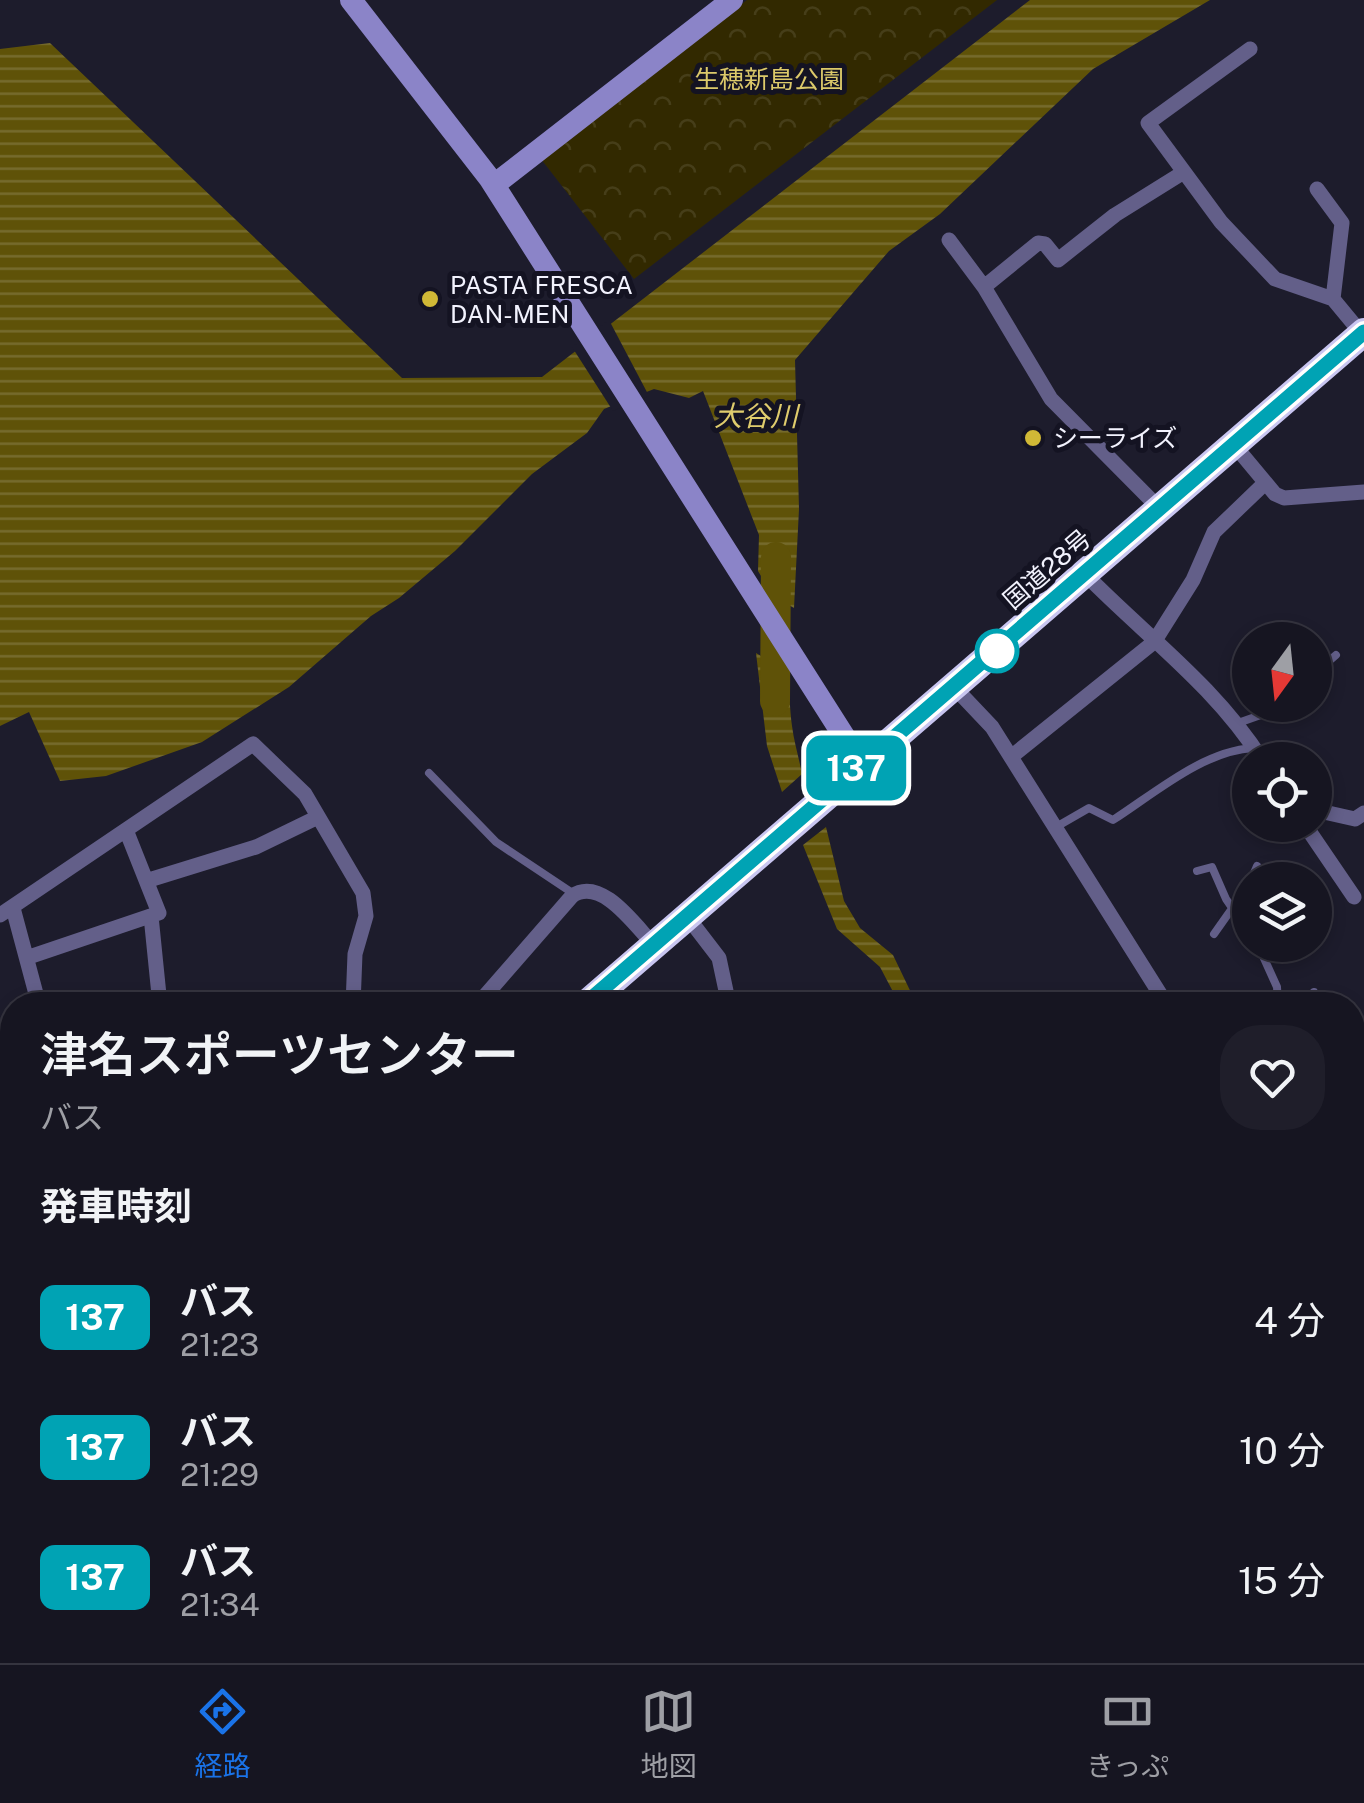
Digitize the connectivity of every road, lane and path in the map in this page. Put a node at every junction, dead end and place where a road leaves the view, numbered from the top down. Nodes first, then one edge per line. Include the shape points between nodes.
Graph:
1 (351, 0) edge
2 (732, 0) edge
3 (1250, 48) dead end
4 (1184, 172) junction
5 (494, 184) junction
6 (1317, 189) dead end
7 (949, 240) dead end
8 (984, 287) junction
9 (1333, 299) junction
10 (1363, 333) edge
11 (1235, 446) junction
12 (1266, 482) junction
13 (1364, 492) edge
14 (1161, 510) junction
15 (1086, 575) junction
16 (1154, 642) junction
17 (1336, 655) dead end
18 (1332, 658) edge
19 (955, 688) junction
20 (1243, 722) edge
21 (1238, 724) junction
22 (1250, 742) edge
23 (1232, 749) edge
24 (1011, 757) junction
25 (861, 763) junction
26 (429, 773) dead end
27 (1364, 812) edge
28 (1332, 814) edge
29 (318, 817) junction
30 (1056, 826) junction
31 (126, 830) junction
32 (1317, 842) edge
33 (1197, 870) dead end
34 (149, 880) junction
35 (574, 894) junction
36 (1354, 896) dead end
37 (1232, 908) joint
38 (6, 912) edge
39 (686, 915) junction
40 (151, 916) junction
41 (1214, 934) dead end
42 (653, 944) junction
43 (29, 957) junction
44 (1265, 962) edge
45 (36, 992) edge
46 (159, 992) edge
47 (354, 992) edge
48 (487, 992) edge
49 (599, 992) edge
50 (727, 992) edge
51 (1159, 992) edge
52 (1274, 992) edge

1 - 5 street
2 - 5 street
3 - 4 street via 1148,123
4 - 8 street via 1058,260 1038,243
4 - 9 street via 1275,278
5 - 25 street
6 - 9 street via 1342,223
7 - 8 street
8 - 14 street via 1051,399
9 - 10 street
10 - 11 highway, 国道28号
11 - 12 street
11 - 14 highway, 国道28号
12 - 13 street via 1275,494 1295,500
12 - 16 street via 1214,532
14 - 15 highway, 国道28号
15 - 16 street
15 - 19 highway, 国道28号
16 - 21 street
16 - 24 street
17 - 18 lane
19 - 24 street
19 - 25 highway, 国道28号
20 - 21 lane
21 - 22 street
23 - 30 lane via 1113,820 1088,808
24 - 30 street
25 - 39 highway, 国道28号
26 - 35 lane via 496,842
27 - 28 street via 1356,819
29 - 31 street via 306,794 253,744
29 - 34 street via 256,848
29 - 47 street via 366,904
30 - 51 street
31 - 34 street
31 - 38 street
32 - 36 street
33 - 37 lane via 1212,868
34 - 40 street via 159,914
35 - 42 street via 599,892
35 - 48 street
37 - 41 lane
38 - 43 street
39 - 42 highway, 国道28号
39 - 50 street via 718,958
40 - 43 street
40 - 46 street
42 - 49 highway, 国道28号
43 - 45 street
44 - 52 lane

